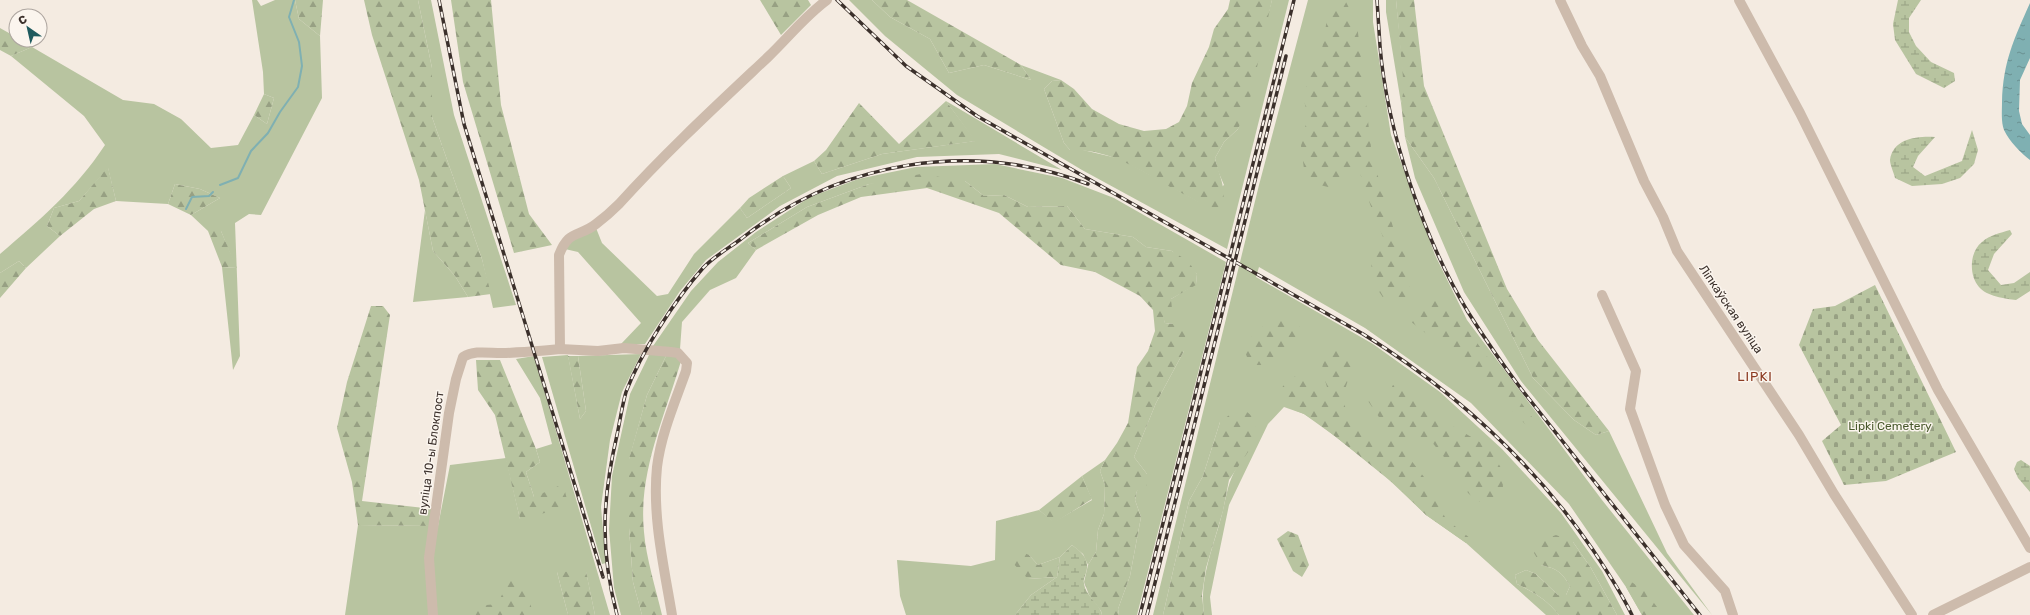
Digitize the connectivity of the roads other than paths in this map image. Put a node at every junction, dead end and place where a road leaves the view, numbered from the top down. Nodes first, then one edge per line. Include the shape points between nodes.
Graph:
1 (827, 0) edge
2 (1560, 0) edge
3 (1739, 0) edge
4 (1602, 295) dead end
5 (560, 348) junction
6 (2030, 548) edge
7 (2030, 567) edge
8 (433, 615) edge
9 (672, 615) edge
10 (1733, 615) edge
11 (1912, 615) edge
12 (1933, 615) edge

1 - 5 street via 810,13 780,46 689,131 614,209 595,225 569,237 563,243 558,255
2 - 11 street, Ліпкаўская вуліца via 1600,76 1644,181 1678,251
3 - 6 street via 1803,119 1938,390
4 - 10 street via 1636,371 1630,409 1665,505 1684,545 1725,591
5 - 8 street, вуліца 10-ы Блокпост via 493,354 479,352 469,353 463,357 449,413 429,558
5 - 9 street via 598,351 624,348 671,352 678,353 687,363 663,438 656,487 658,524
7 - 12 street

